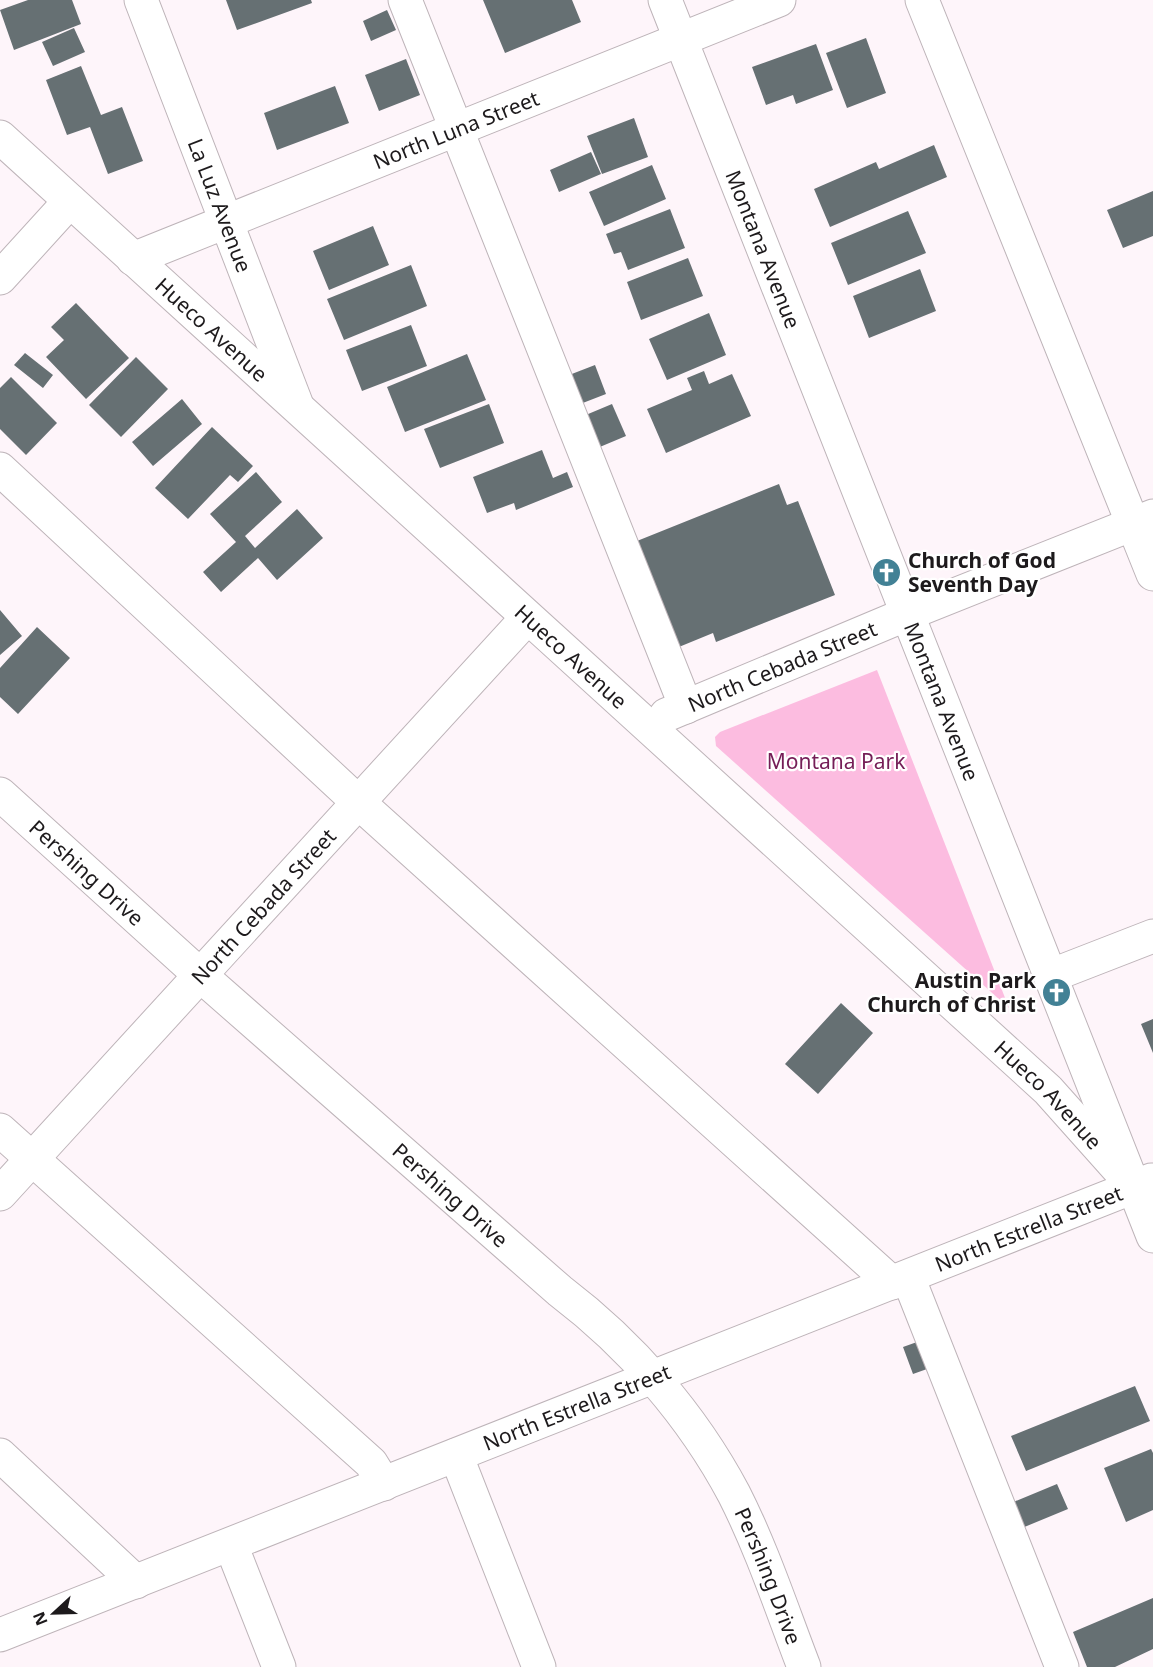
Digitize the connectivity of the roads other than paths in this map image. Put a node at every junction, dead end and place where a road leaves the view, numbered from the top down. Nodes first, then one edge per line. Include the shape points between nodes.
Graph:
1 (141, 0) edge
2 (405, 0) edge
3 (665, 0) edge
4 (779, 0) edge
5 (922, 0) edge
6 (680, 38) junction
7 (455, 128) junction
8 (0, 137) edge
9 (70, 201) junction
10 (227, 220) junction
11 (133, 259) junction
12 (0, 278) edge
13 (299, 411) junction
14 (0, 469) edge
15 (1143, 520) edge
16 (1153, 574) edge
17 (907, 614) junction
18 (526, 618) junction
19 (686, 707) junction
20 (645, 724) junction
21 (0, 794) edge
22 (358, 802) junction
23 (1153, 936) edge
24 (200, 975) junction
25 (1050, 976) junction
26 (0, 1130) edge
27 (32, 1160) junction
28 (1143, 1183) edge
29 (0, 1194) edge
30 (1153, 1236) edge
31 (900, 1280) junction
32 (653, 1377) junction
33 (0, 1455) edge
34 (456, 1455) junction
35 (384, 1484) junction
36 (231, 1545) junction
37 (136, 1581) junction
38 (0, 1635) edge
39 (279, 1667) edge
40 (539, 1667) edge
41 (804, 1667) edge
42 (1062, 1667) edge

1 - 10 street, La Luz Avenue
2 - 7 street
3 - 6 street, Montana Avenue
4 - 6 street, North Luna Street
5 - 15 street
6 - 7 street, North Luna Street
6 - 17 street, Montana Avenue
7 - 10 street, North Luna Street
7 - 19 street
8 - 9 street, Hueco Avenue
9 - 11 street, Hueco Avenue
9 - 12 street
10 - 11 street, North Luna Street
10 - 13 street, La Luz Avenue
11 - 13 street, Hueco Avenue
13 - 18 street, Hueco Avenue
14 - 22 street
15 - 16 street
15 - 17 street, North Cebada Street
17 - 19 street, North Cebada Street
17 - 25 street, Montana Avenue
18 - 20 street, Hueco Avenue
18 - 22 street, North Cebada Street
19 - 20 street, North Cebada Street
20 - 28 street, Hueco Avenue via 1048,1090
21 - 24 street, Pershing Drive
22 - 24 street, North Cebada Street
22 - 31 street
23 - 25 street
24 - 27 street, North Cebada Street
24 - 32 street, Pershing Drive via 585,1311
25 - 28 street, Montana Avenue
26 - 27 street
27 - 29 street, North Cebada Street
27 - 35 street via 371,1463
28 - 30 street, Montana Avenue
28 - 31 street, North Estrella Street
31 - 32 street, North Estrella Street
31 - 42 street
32 - 34 street, North Estrella Street
32 - 41 street, Pershing Drive via 704,1443 734,1494
33 - 37 street
34 - 35 street, North Estrella Street
34 - 40 street
35 - 36 street, North Estrella Street
36 - 37 street, North Estrella Street
36 - 39 street
37 - 38 street, North Estrella Street

